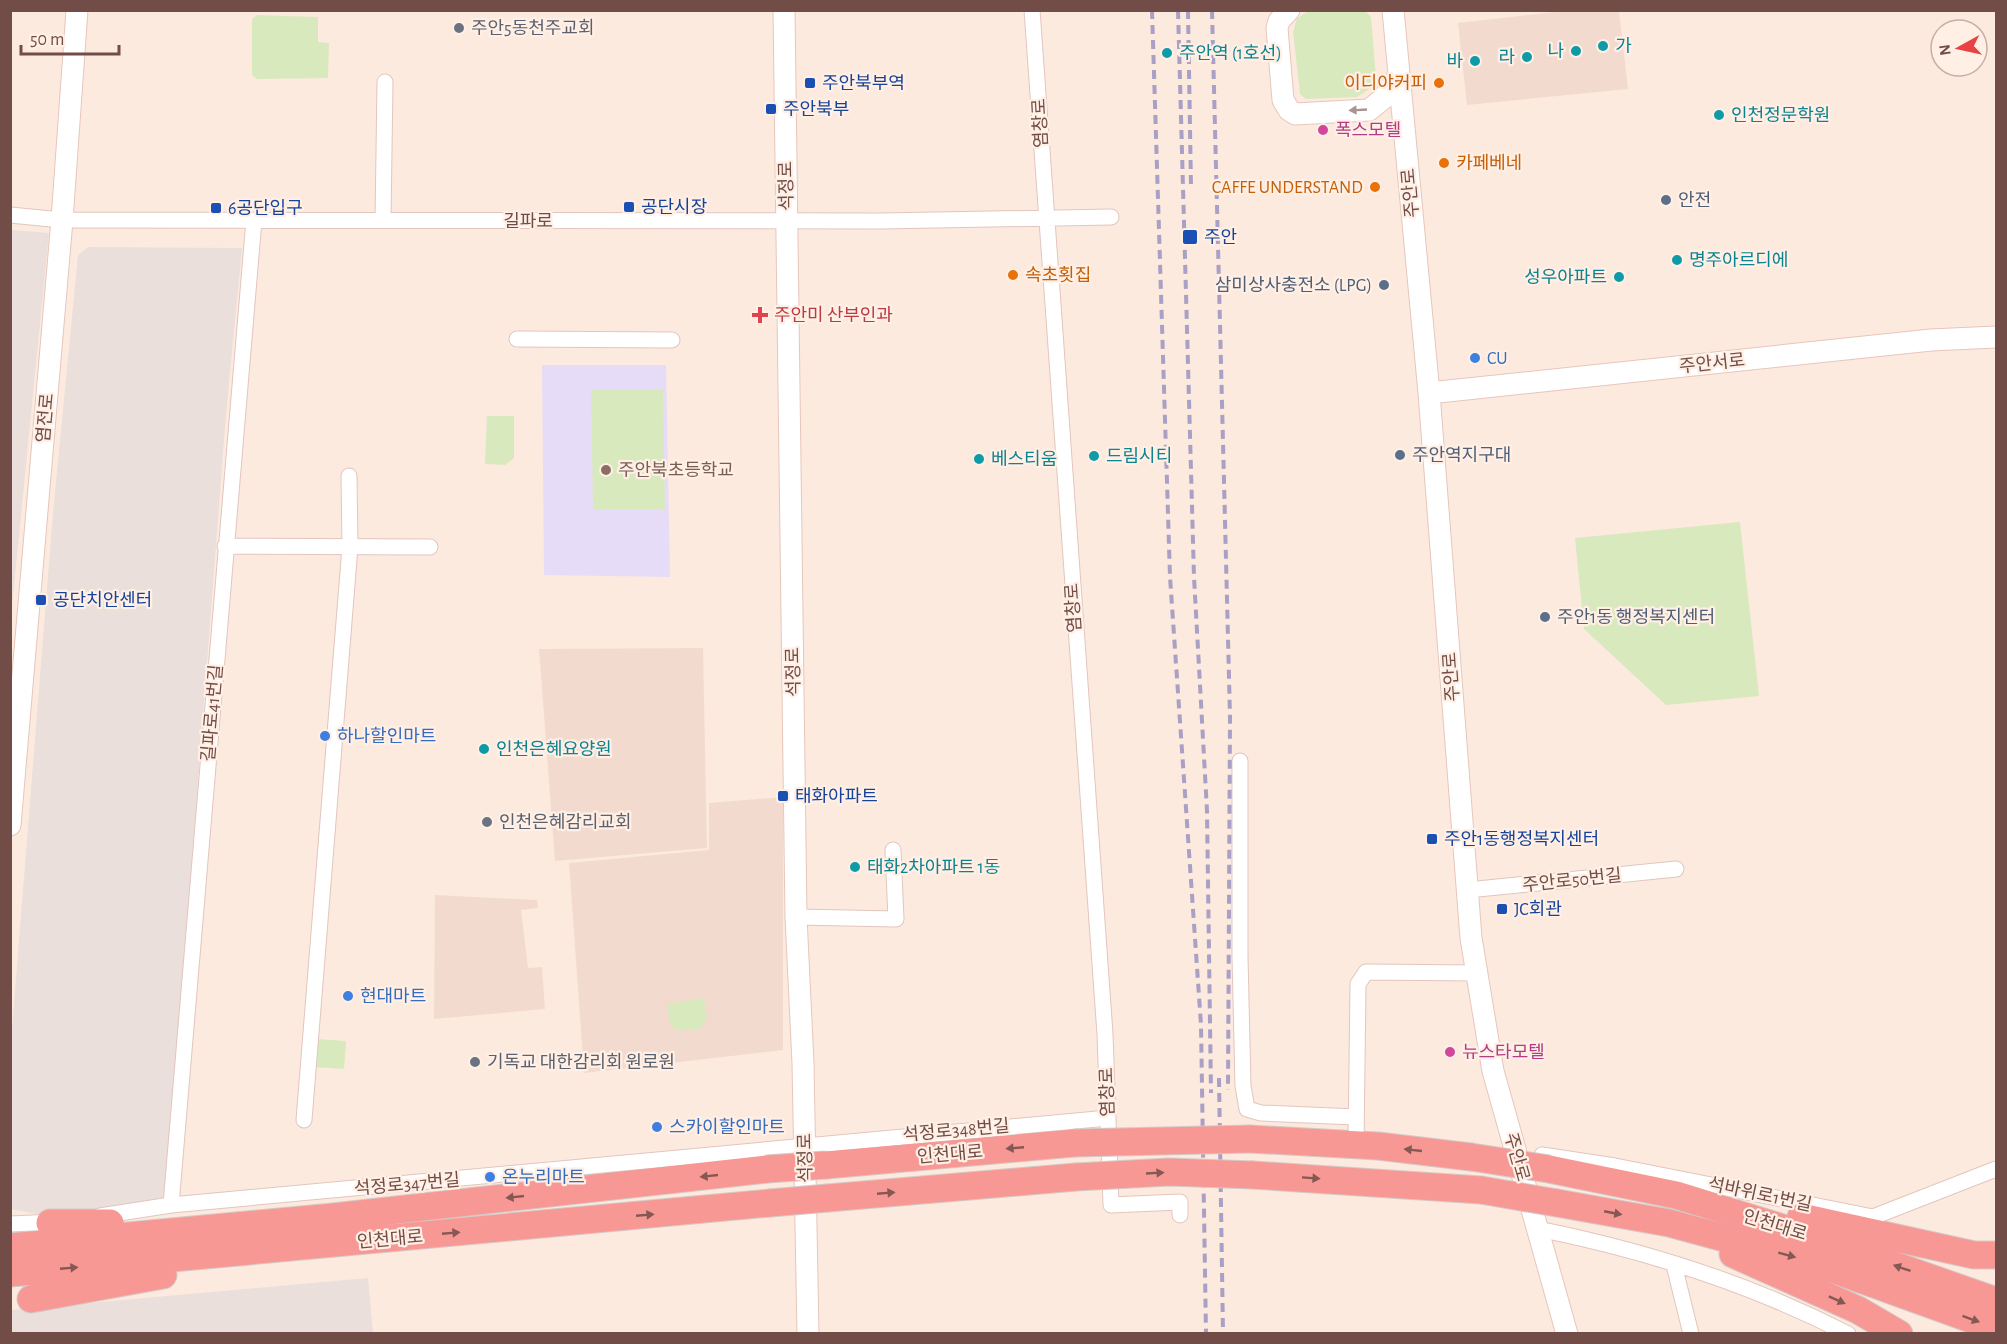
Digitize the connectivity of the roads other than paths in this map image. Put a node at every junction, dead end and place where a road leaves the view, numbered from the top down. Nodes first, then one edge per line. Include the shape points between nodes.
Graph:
1 (77, 10) edge
2 (784, 10) edge
3 (1032, 10) edge
4 (1289, 10) edge
5 (1393, 10) edge
6 (1399, 75) junction
7 (385, 82) dead end
8 (10, 215) edge
9 (1110, 217) dead end
10 (1045, 218) junction
11 (62, 220) junction
12 (254, 220) junction
13 (383, 220) junction
14 (786, 221) junction
15 (1996, 337) edge
16 (518, 339) dead end
17 (672, 340) dead end
18 (1429, 393) junction
19 (349, 476) dead end
20 (225, 546) junction
21 (350, 547) junction
22 (430, 547) dead end
23 (15, 713) edge
24 (1240, 761) dead end
25 (10, 825) edge
26 (893, 850) dead end
27 (1676, 869) dead end
28 (1468, 890) junction
29 (796, 917) junction
30 (1476, 973) junction
31 (1356, 1117) junction
32 (1108, 1118) junction
33 (304, 1120) dead end
34 (804, 1144) junction
35 (1356, 1145) junction
36 (1516, 1151) junction
37 (1996, 1169) edge
38 (1676, 1195) junction
39 (171, 1205) junction
40 (1180, 1215) dead end
41 (333, 1217) junction
42 (50, 1223) junction
43 (1670, 1223) junction
44 (10, 1224) edge
45 (1538, 1229) junction
46 (333, 1244) junction
47 (10, 1247) edge
48 (1996, 1255) edge
49 (1674, 1265) junction
50 (10, 1273) edge
51 (31, 1299) dead end
52 (1996, 1301) edge
53 (1996, 1328) edge
54 (808, 1334) edge
55 (1567, 1334) edge
56 (1691, 1334) edge
57 (1848, 1334) edge
58 (1899, 1334) edge

1 - 11 main road, 염전로
2 - 14 main road, 석정로
3 - 10 street, 염창로
6 -> 4 main road via 1384,98 1369,110 1295,114 1283,100 1277,28
5 - 6 main road, 주안로
6 - 18 main road, 주안로
7 - 13 street
8 - 11 street, 길파로
9 - 10 street, 길파로
10 - 14 street, 길파로
10 - 32 street, 염창로
11 - 12 street, 길파로
11 - 23 main road, 염전로
12 - 13 street, 길파로
12 - 20 street, 길파로41번길
13 - 14 street, 길파로
14 - 29 main road, 석정로
15 - 18 main road, 주안서로 via 1932,340
16 - 17 street
18 - 28 main road, 주안로
19 - 21 street
20 - 21 street
20 - 39 street, 길파로41번길
21 - 22 street
21 - 33 street
23 - 25 main road, 염전로
24 - 31 street via 1240,969 1247,1109
26 - 29 street via 896,919
27 - 28 street, 주안로50번길
28 - 30 main road, 주안로
29 - 34 main road, 석정로
30 - 31 street via 1366,972 1361,976
30 - 36 main road, 주안로 via 1493,1071
31 - 35 street
32 - 34 street, 석정로348번길
32 - 40 street, 염창로 via 1111,1205 1180,1202
34 - 39 street, 석정로347번길
34 - 54 main road, 석정로
38 -> 35 highway, 인천대로, bridge via 1549,1169
35 -> 41 highway, 인천대로, bridge via 1250,1139 1074,1143 767,1169
36 - 37 street, 석바위로1번길 via 1615,1166 1873,1217
36 - 45 main road, 주안로
38 - 48 highway via 1768,1210 1974,1255
52 -> 38 highway, 인천대로 via 1828,1242
39 - 42 street, 석정로347번길
41 - 42 highway via 246,1214 119,1223
41 - 47 highway, 인천대로
42 - 44 street, 석정로347번길
46 -> 43 highway, 인천대로, bridge via 828,1198 1169,1172 1482,1190
43 -> 53 highway, 인천대로 via 1816,1263
43 -> 58 highway via 1858,1310
45 - 49 street via 1602,1242
45 - 55 main road, 주안로
50 -> 46 highway, 인천대로
46 - 51 highway
49 - 56 street
49 - 57 street via 1750,1290

